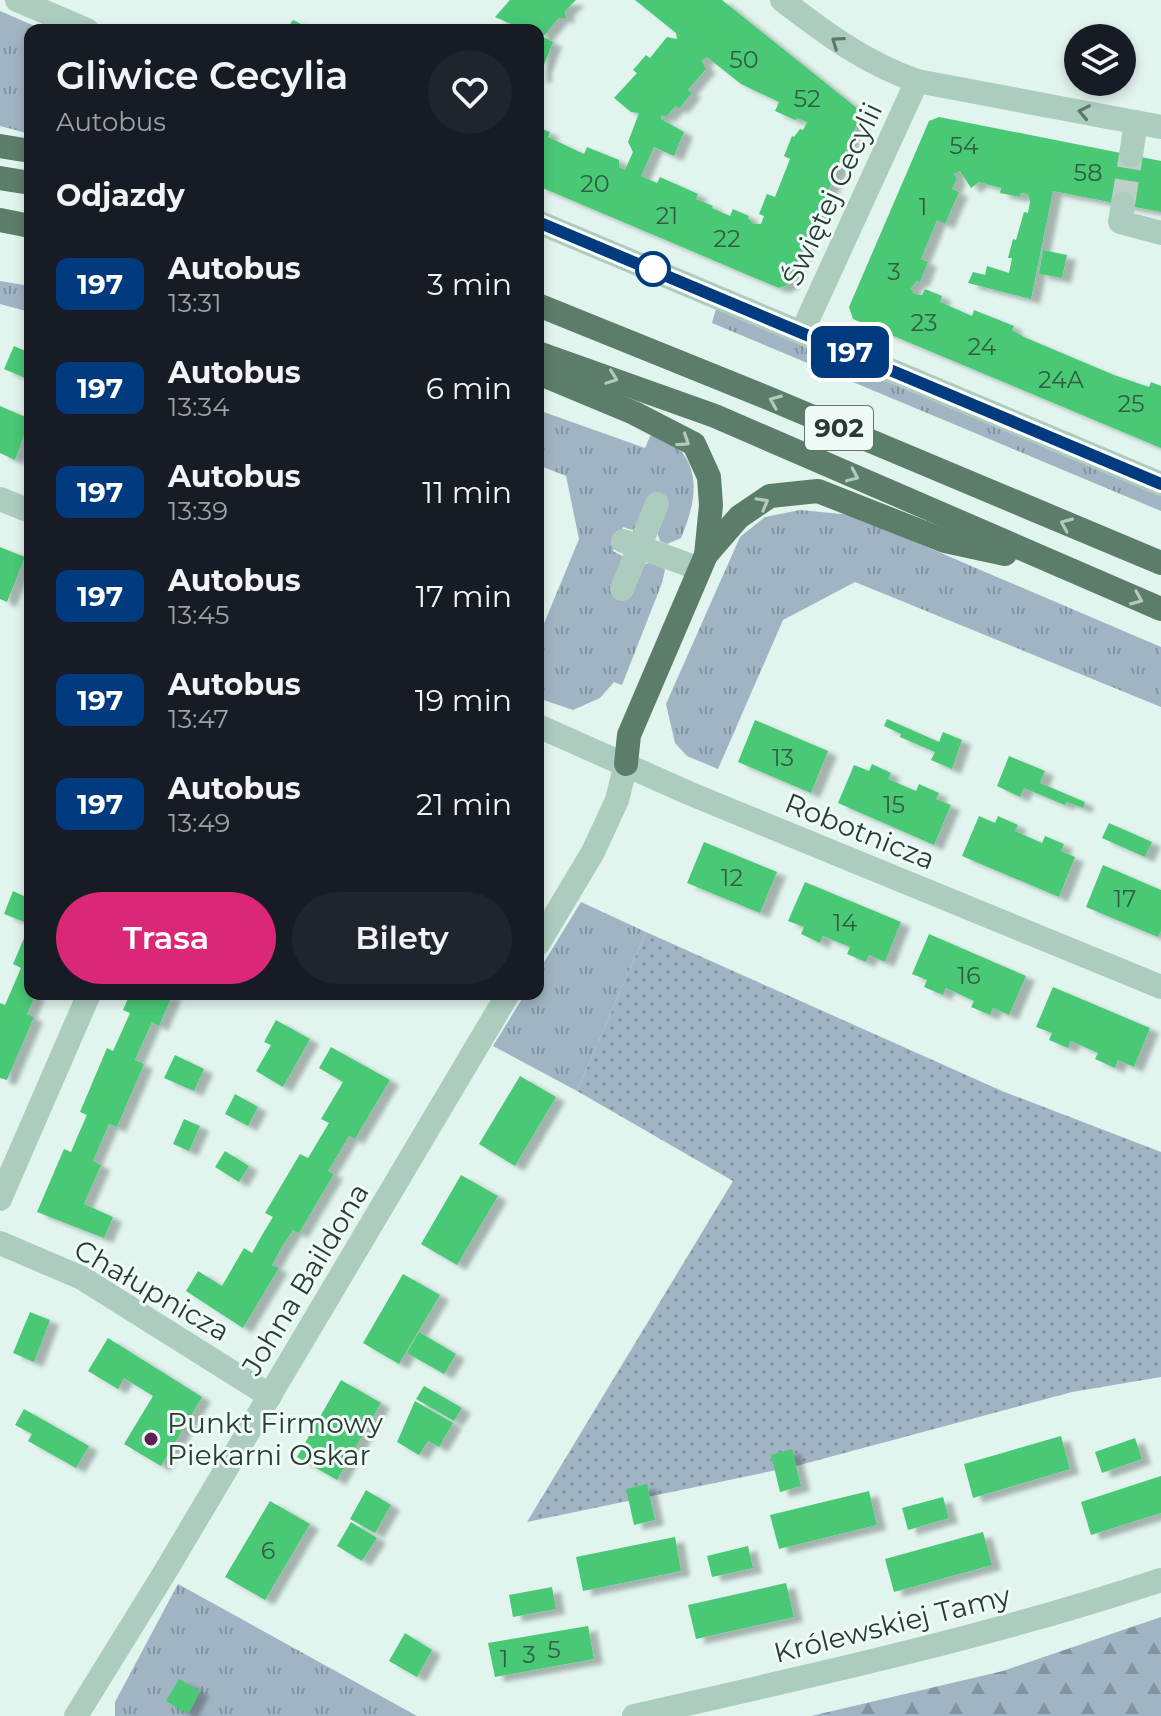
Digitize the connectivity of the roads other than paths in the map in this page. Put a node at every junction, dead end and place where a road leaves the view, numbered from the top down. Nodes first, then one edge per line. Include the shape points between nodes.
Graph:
1 (17, 0) edge
2 (782, 0) edge
3 (73, 24) edge
4 (917, 81) junction
5 (1136, 122) junction
6 (1161, 127) edge
7 (0, 146) edge
8 (24, 150) edge
9 (1131, 155) tunnel mouth
10 (0, 178) edge
11 (24, 182) edge
12 (1123, 204) dead end
13 (0, 220) edge
14 (544, 224) edge
15 (24, 225) edge
16 (1161, 233) edge
17 (544, 307) edge
18 (802, 332) junction
19 (544, 355) edge
20 (544, 376) edge
21 (1161, 484) edge
22 (0, 499) edge
23 (657, 504) dead end
24 (24, 509) edge
25 (631, 544) junction
26 (703, 562) junction
27 (1161, 563) edge
28 (1062, 567) junction
29 (622, 589) dead end
30 (1161, 609) edge
31 (544, 729) edge
32 (626, 764) junction
33 (544, 934) edge
34 (1161, 987) edge
35 (86, 1000) edge
36 (504, 1000) edge
37 (0, 1199) edge
38 (0, 1243) edge
39 (270, 1396) junction
40 (1161, 1580) edge
41 (76, 1716) edge
42 (634, 1716) edge

1 - 3 street
4 -> 2 street via 851,52
5 -> 4 street
4 - 18 street, Świętej Cecylii
5 - 6 street
5 - 9 street
7 - 8 main road
10 - 11 main road
12 - 16 street via 1120,222
13 - 15 main road
14 - 18 street
27 -> 17 main road, 902
18 - 21 street
19 -> 28 main road, 902 via 715,416
20 -> 26 main road via 694,444 709,477
22 - 24 street
23 - 25 street
25 - 26 street
25 - 29 street
26 -> 28 main road via 739,517 770,496 818,491 945,541
26 - 32 main road via 629,735
28 -> 30 main road, 902
31 - 32 street, Robotnicza
32 - 33 street via 617,800 593,852
32 - 34 street, Robotnicza
35 - 37 street
36 - 39 street, Johna Baildona
38 - 39 street, Chałupnicza via 82,1278
39 - 41 street, Johna Baildona
40 - 42 street, Królewskiej Tamy via 923,1650

